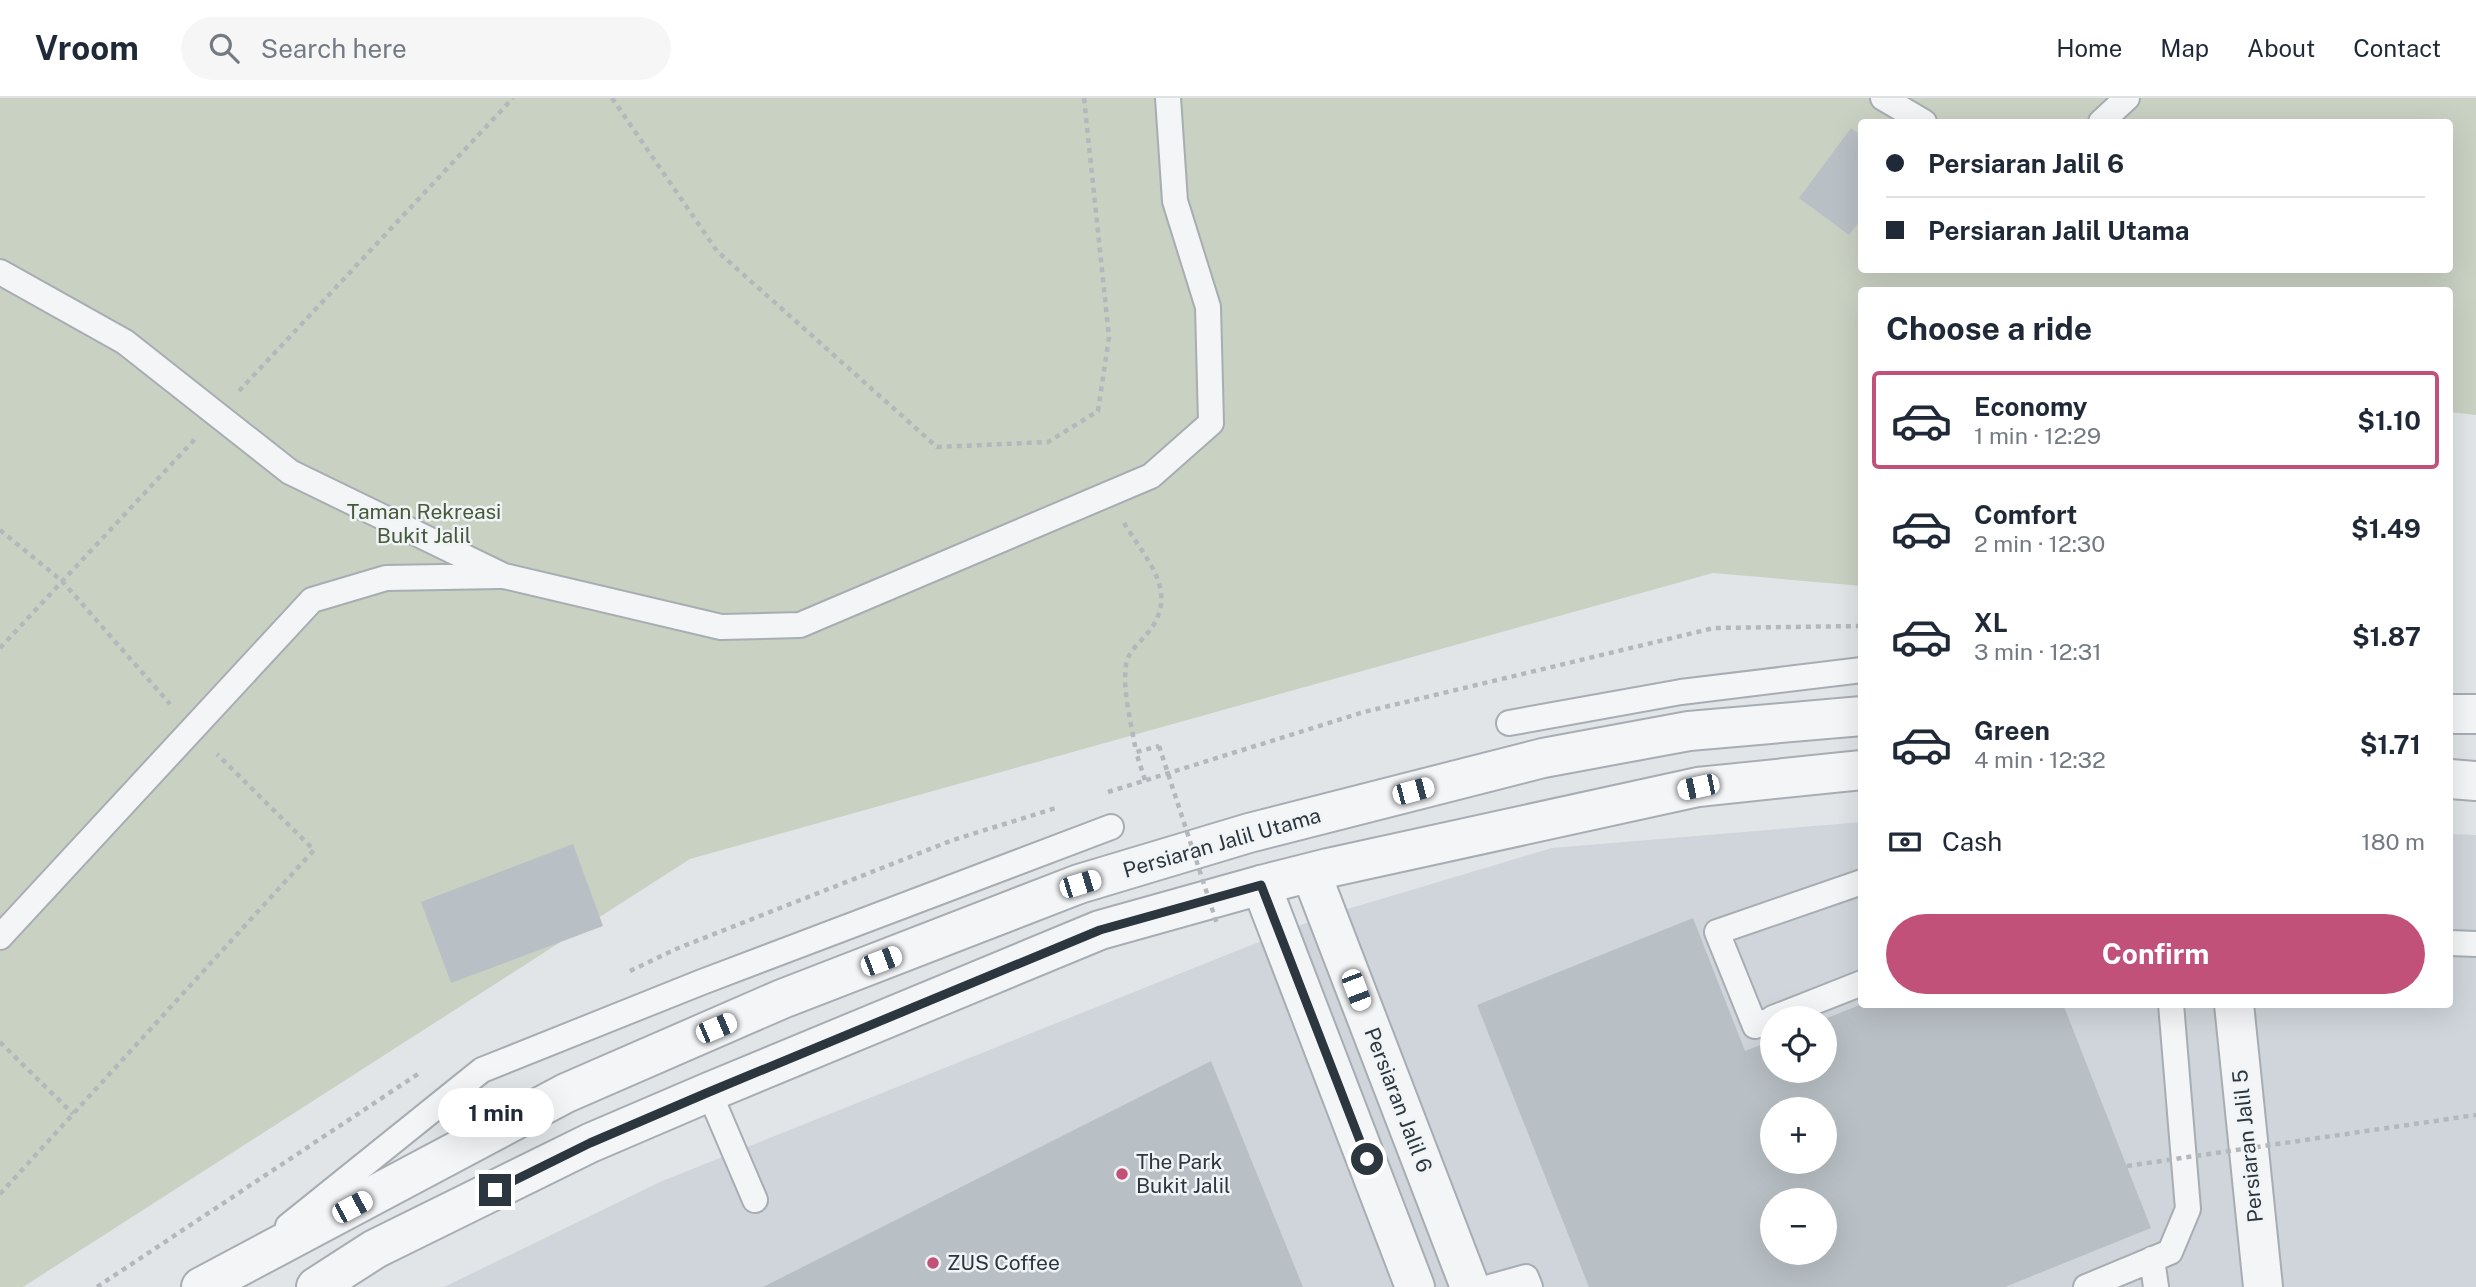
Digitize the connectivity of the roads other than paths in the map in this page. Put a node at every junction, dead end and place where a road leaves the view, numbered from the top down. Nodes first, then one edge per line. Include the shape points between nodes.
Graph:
1 (1168, 98) edge
2 (1883, 98) edge
3 (2127, 98) edge
4 (1919, 119) edge
5 (2104, 119) edge
6 (0, 271) edge
7 (504, 576) junction
8 (1858, 670) edge
9 (2453, 714) edge
10 (2476, 715) edge
11 (1858, 716) edge
12 (1509, 723) dead end
13 (1858, 770) edge
14 (2453, 779) edge
15 (2476, 781) edge
16 (1310, 818) junction
17 (1111, 827) dead end
18 (1320, 871) junction
19 (1858, 883) edge
20 (1261, 885) junction
21 (0, 937) edge
22 (2453, 943) edge
23 (2476, 944) edge
24 (1858, 985) edge
25 (1804, 1006) edge
26 (2171, 1008) edge
27 (2234, 1008) edge
28 (1760, 1024) edge
29 (1374, 1037) junction
30 (1328, 1057) junction
31 (709, 1092) junction
32 (755, 1200) dead end
33 (2152, 1259) junction
34 (217, 1279) edge
35 (316, 1287) edge
36 (1415, 1287) edge
37 (1470, 1287) edge
38 (1490, 1287) edge
39 (1530, 1287) edge
40 (2086, 1287) edge
41 (2156, 1287) edge
42 (2263, 1287) edge

1 - 7 lane via 1175,201 1208,307 1211,423 1151,475 800,625 721,627
2 - 4 lane
3 - 5 lane
6 - 7 lane via 125,342 290,472
7 - 21 lane via 386,578 312,600
8 - 12 lane via 1681,692
9 - 10 street
11 - 16 street, Persiaran Jalil Utama via 1689,731 1543,758
13 - 18 street via 1698,787
14 - 15 street
16 - 18 street, Persiaran Jalil 6
16 - 34 street, Persiaran Jalil Utama via 1080,884 782,999 566,1093
17 - 34 lane via 482,1070
18 - 20 street
18 - 29 street, Persiaran Jalil 6
19 - 28 lane via 1717,932 1755,1026
20 - 30 street
20 - 31 street via 1100,930
22 - 23 lane
24 - 25 lane
26 - 33 lane via 2188,1209 2170,1252
27 - 42 street, Persiaran Jalil 5
29 - 30 street
29 - 37 street, Persiaran Jalil 6
30 - 36 street
31 - 32 lane
31 - 35 street via 590,1143 399,1237
33 - 40 lane
33 - 41 lane
38 - 39 lane via 1526,1276

